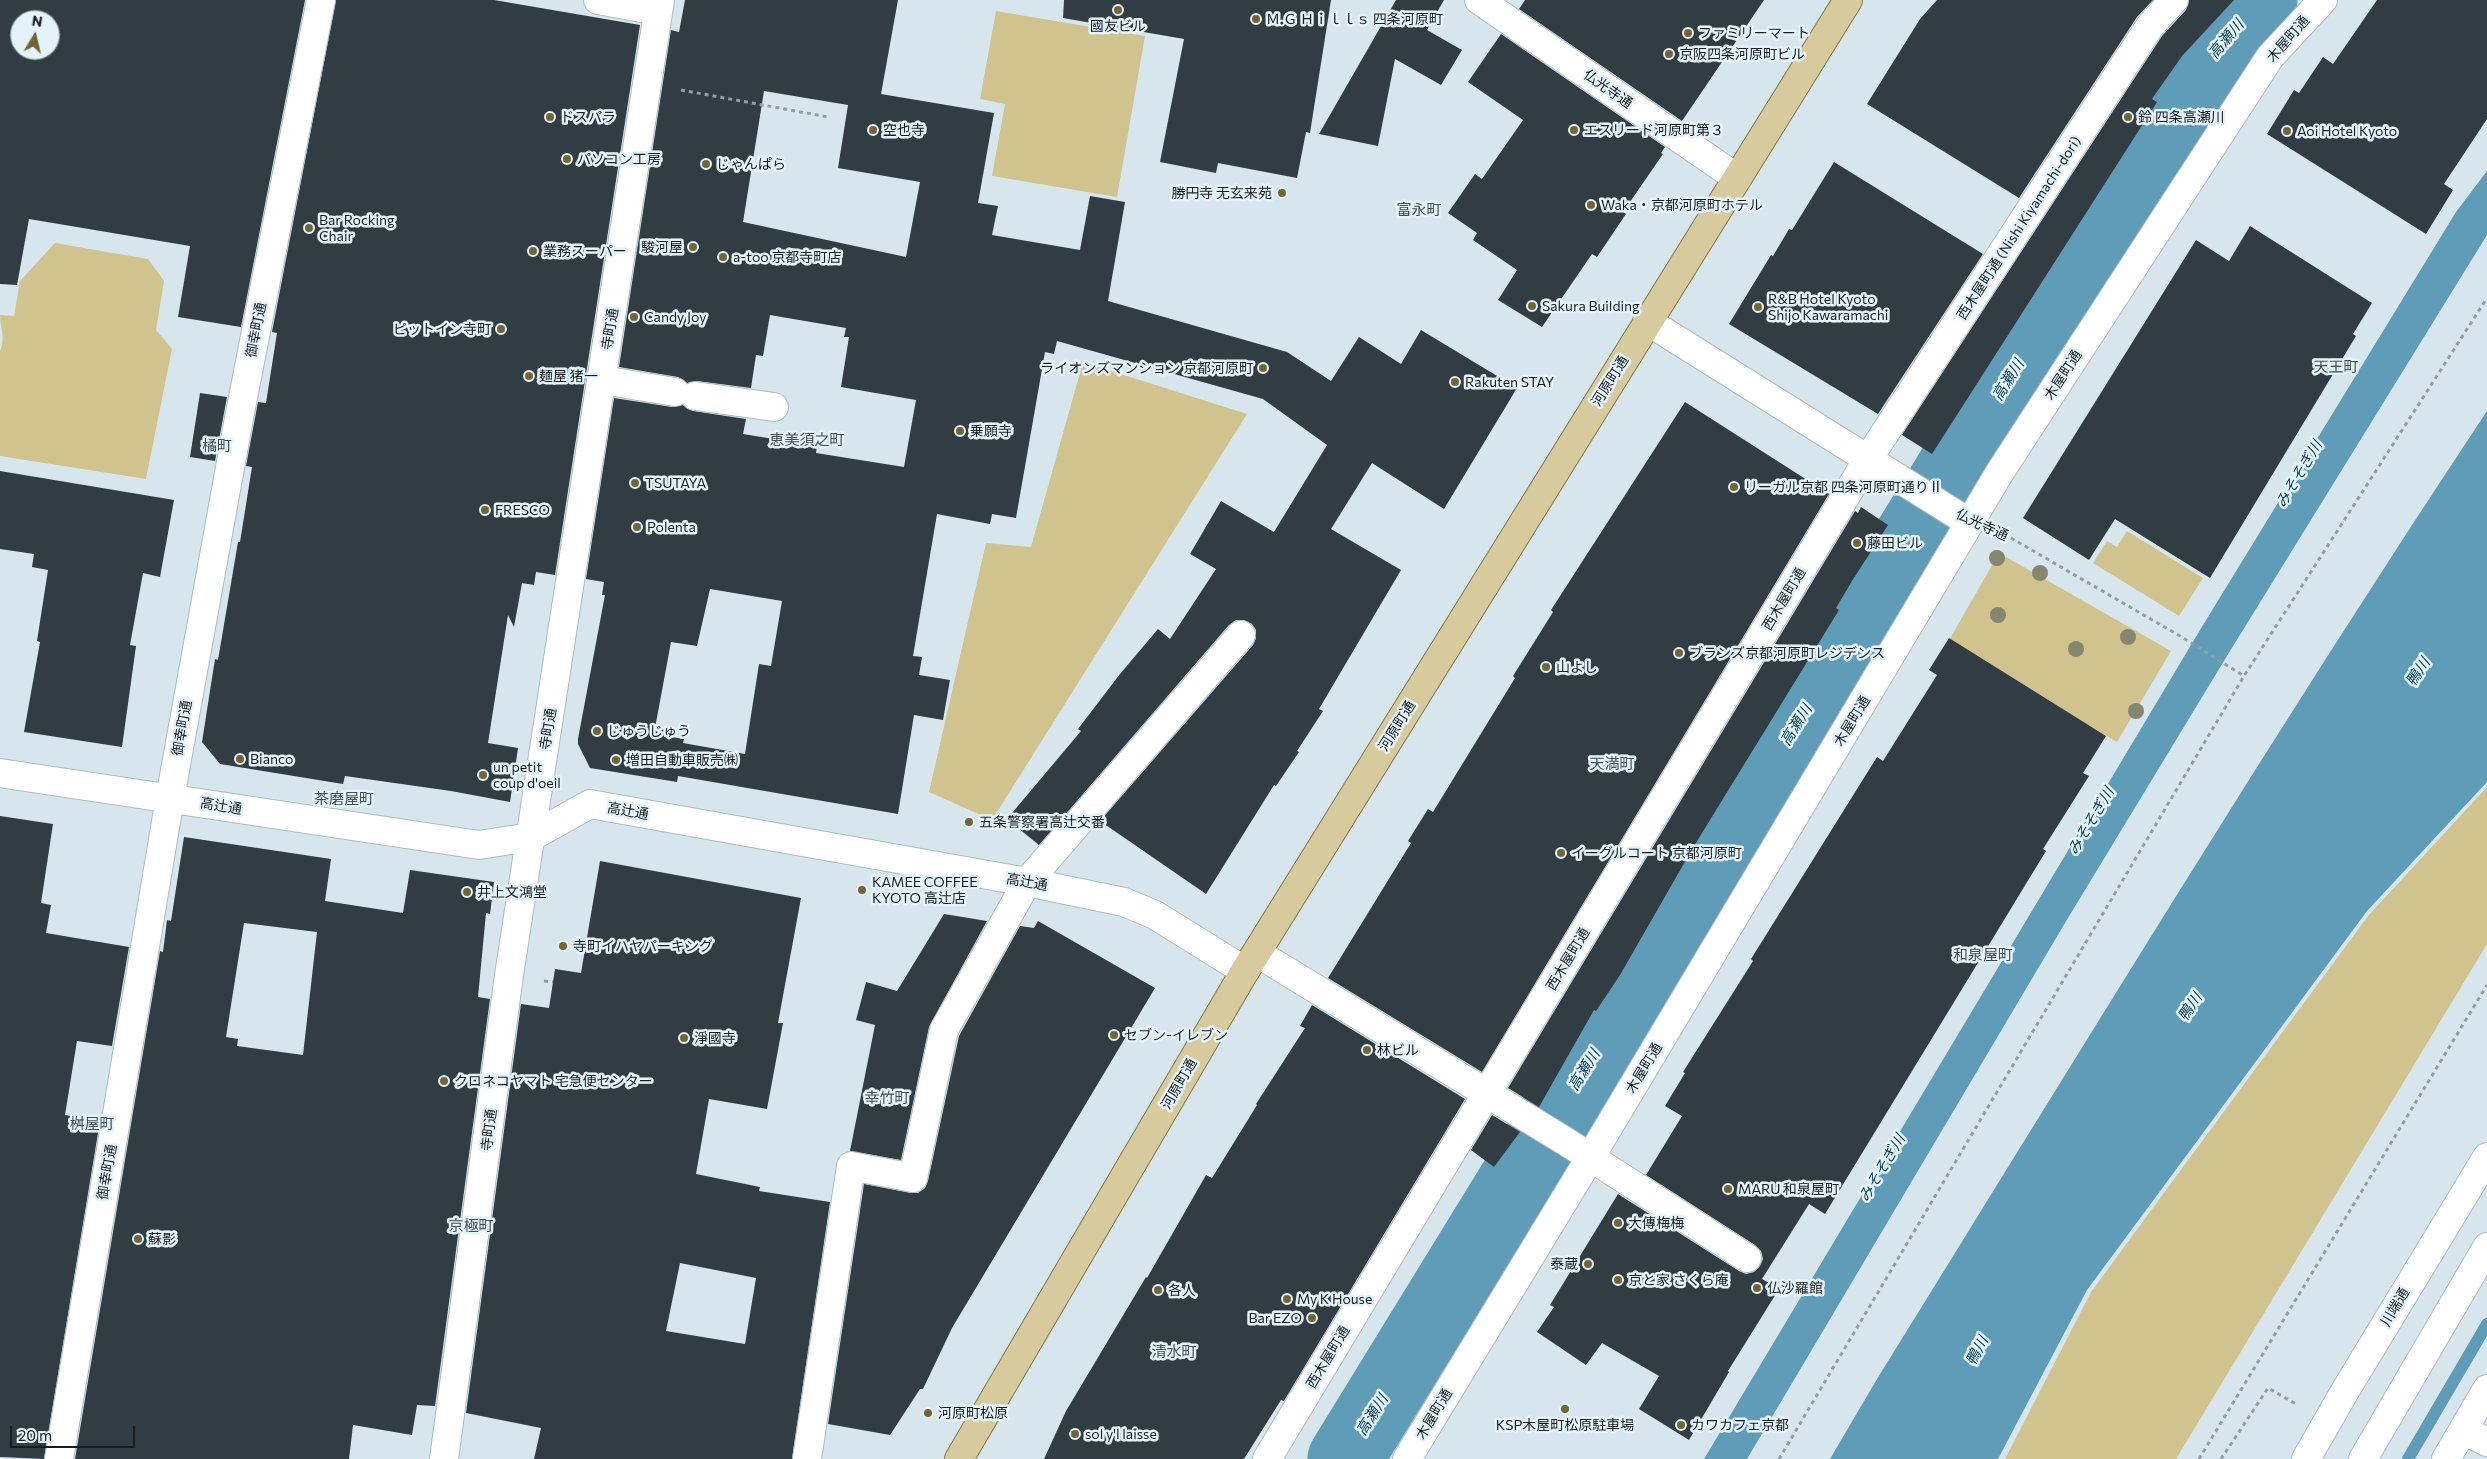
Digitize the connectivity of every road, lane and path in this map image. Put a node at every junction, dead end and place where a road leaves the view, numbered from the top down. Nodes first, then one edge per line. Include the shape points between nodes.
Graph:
1 (321, 0) edge
2 (598, 0) edge
3 (1479, 0) edge
4 (1848, 0) edge
5 (2174, 0) edge
6 (2323, 0) edge
7 (659, 5) edge
8 (679, 90) dead end
9 (828, 117) dead end
10 (1737, 178) junction
11 (2487, 298) edge
12 (1647, 321) junction
13 (602, 380) junction
14 (774, 407) dead end
15 (1875, 463) junction
16 (1960, 516) junction
17 (1241, 635) dead end
18 (2244, 676) junction
19 (0, 773) edge
20 (170, 798) junction
21 (531, 837) junction
22 (1027, 882) junction
23 (1251, 962) junction
24 (2487, 985) edge
25 (1488, 1093) junction
26 (2487, 1157) edge
27 (1590, 1158) junction
28 (2487, 1247) edge
29 (1747, 1258) dead end
30 (2487, 1389) edge
31 (2296, 1404) dead end
32 (2463, 1430) junction
33 (2487, 1442) edge
34 (59, 1459) edge
35 (444, 1459) edge
36 (807, 1459) edge
37 (959, 1459) edge
38 (1267, 1459) edge
39 (1407, 1459) edge
40 (1779, 1459) edge
41 (2199, 1459) edge
42 (2221, 1459) edge
43 (2306, 1459) edge
44 (2363, 1459) edge
45 (2446, 1459) edge

1 - 20 street, 御幸町通 via 239,418
2 - 7 street
3 - 10 street, 仏光寺通
4 - 10 main road, 河原町通
5 - 15 street, 西木屋町通 (Nishi Kiyamachi-dori) via 2150,26
6 - 16 street, 木屋町通 via 2270,57 2006,464
7 - 13 street, 寺町通
8 - 9 path
10 - 12 main road, 河原町通
11 - 18 path
12 - 15 street, 仏光寺通
12 - 23 main road, 河原町通
13 - 14 street
13 - 21 street, 寺町通
15 - 16 street, 仏光寺通
15 - 25 street, 西木屋町通
16 - 18 path, 仏光寺通 via 1998,530
16 - 27 street, 木屋町通
17 - 22 street
18 - 40 path
19 - 20 street, 高辻通
20 - 21 street, 高辻通 via 479,845
20 - 34 street, 御幸町通
21 - 22 street, 高辻通 via 590,804
21 - 35 street, 寺町通 via 509,975
22 - 23 street, 高辻通 via 1116,900 1155,915
22 - 36 street via 944,1030 914,1178 851,1166
23 - 25 street, 高辻通
23 - 37 main road, 河原町通
24 - 41 path
25 - 27 street, 高辻通
25 - 38 street, 西木屋町通
26 - 43 street, 川端通
27 - 29 street, 高辻通
27 - 39 street, 木屋町通
28 - 44 street
30 - 32 street
31 - 42 path via 2268,1388
32 - 33 street
32 - 45 street

